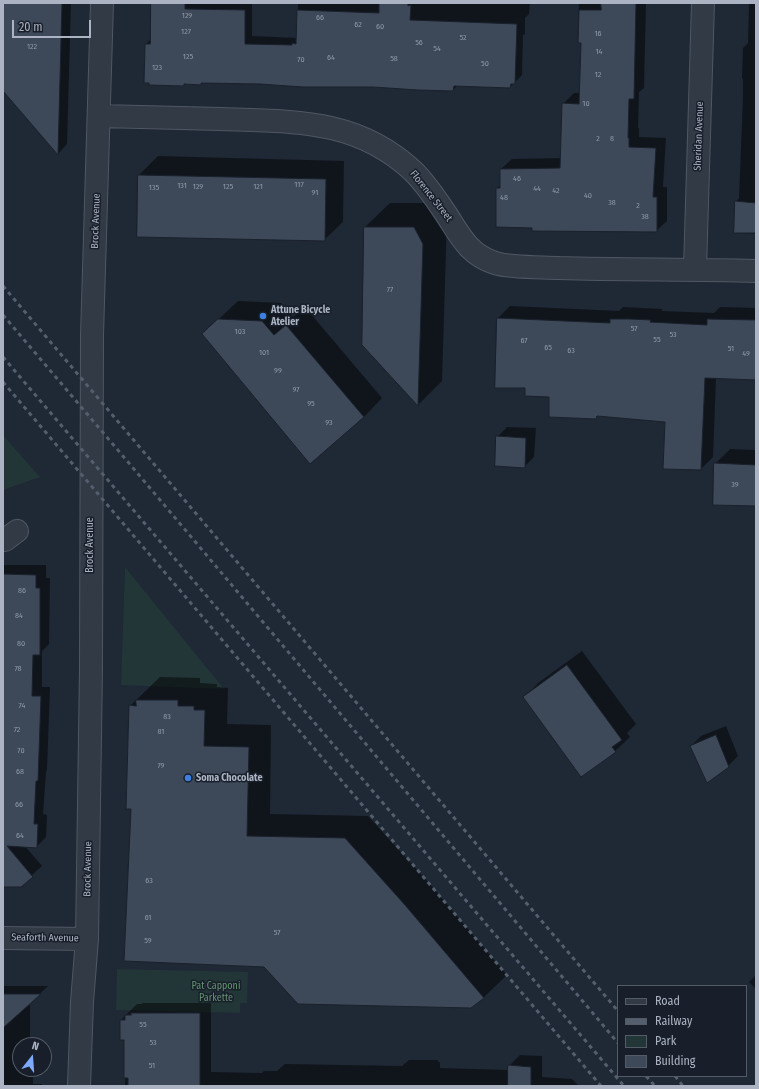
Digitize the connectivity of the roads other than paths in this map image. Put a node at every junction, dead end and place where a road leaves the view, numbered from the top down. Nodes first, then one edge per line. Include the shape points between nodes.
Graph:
1 (102, 3) edge
2 (703, 3) edge
3 (100, 116) junction
4 (695, 269) junction
5 (756, 271) edge
6 (3, 938) edge
7 (87, 939) junction
8 (79, 1086) edge

1 - 3 street, Brock Avenue
2 - 4 street, Sheridan Avenue
3 - 4 street, Florence Street via 283,121 320,125 349,132 392,154 414,172 444,210 464,242 478,256 496,264 578,269
3 - 7 street, Brock Avenue via 92,335
4 - 5 street, Florence Street
6 - 7 street, Seaforth Avenue
7 - 8 street, Brock Avenue

